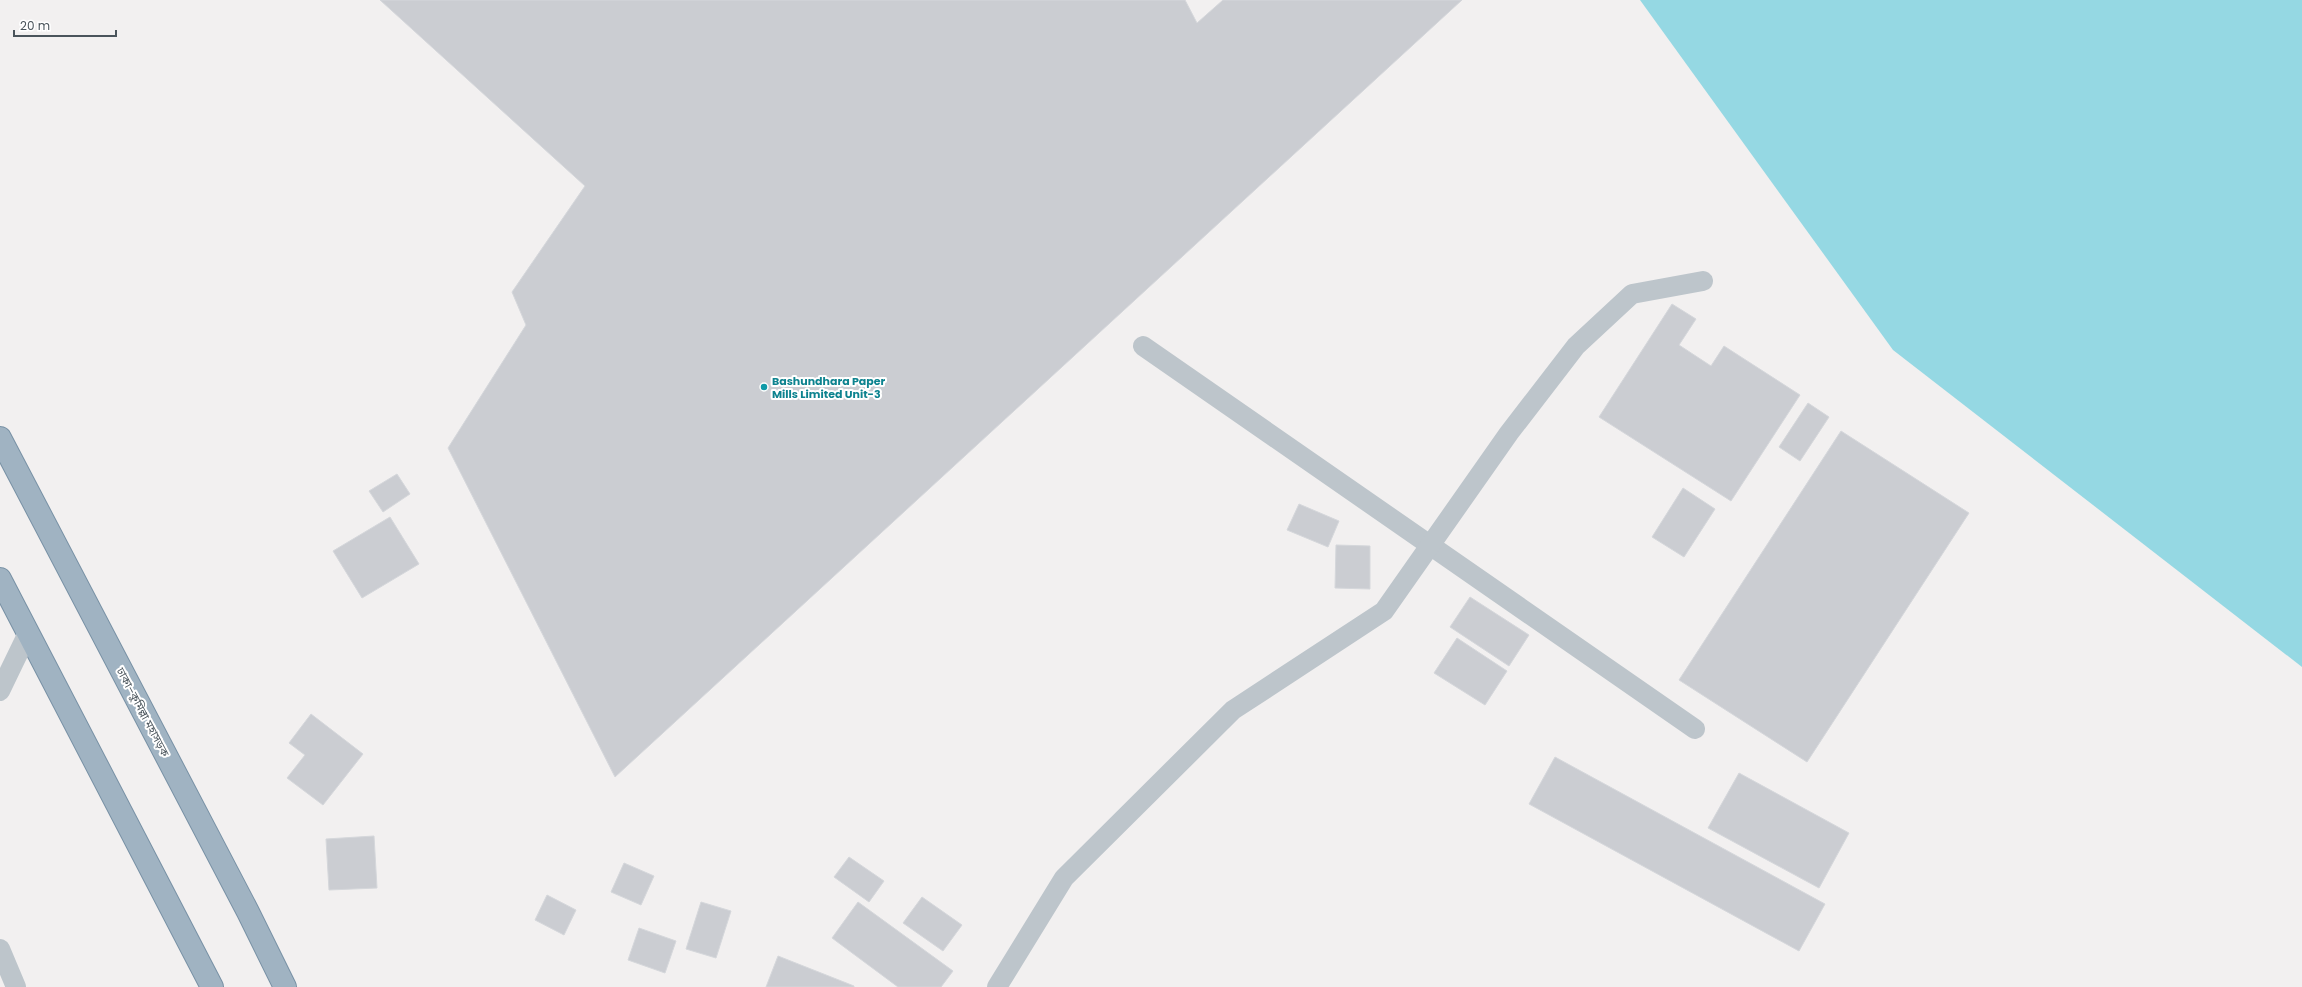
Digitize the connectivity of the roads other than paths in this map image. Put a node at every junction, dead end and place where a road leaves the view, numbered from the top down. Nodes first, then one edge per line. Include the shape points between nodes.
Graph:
1 (1703, 281) dead end
2 (1143, 346) dead end
3 (0, 438) edge
4 (1430, 545) junction
5 (0, 579) edge
6 (28, 633) junction
7 (0, 691) edge
8 (1695, 729) dead end
9 (0, 949) edge
10 (16, 987) edge
11 (212, 987) edge
12 (284, 987) edge
13 (997, 987) edge

1 - 4 lane via 1632,294 1576,346 1509,433
2 - 4 lane
3 - 12 highway, ঢাকা–কুমিল্লা মহাসড়ক via 248,912
4 - 8 lane
4 - 13 lane via 1384,611 1233,710 1064,878
5 - 6 highway
6 - 7 lane
6 - 11 highway
9 - 10 lane

